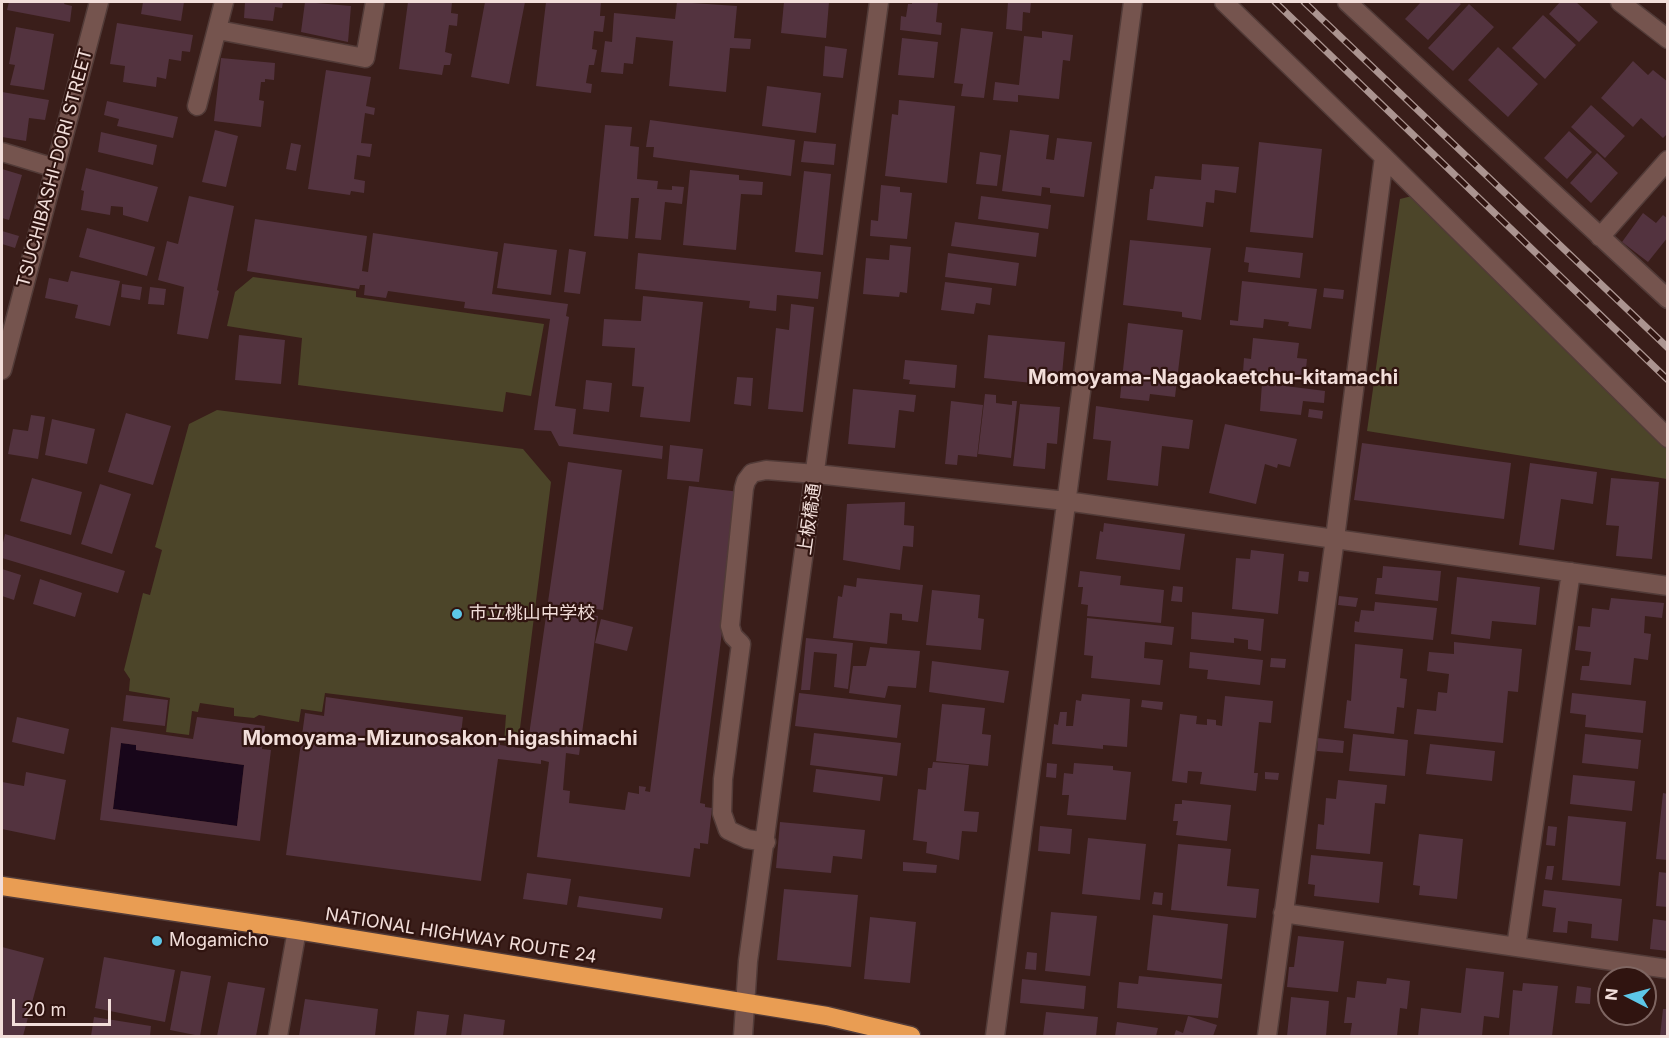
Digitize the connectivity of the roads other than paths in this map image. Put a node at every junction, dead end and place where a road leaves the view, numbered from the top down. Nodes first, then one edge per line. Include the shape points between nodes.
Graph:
1 (99, 2) edge
2 (224, 2) edge
3 (375, 2) edge
4 (879, 2) edge
5 (1133, 2) edge
6 (1224, 2) edge
7 (1347, 2) edge
8 (1620, 2) edge
9 (218, 30) junction
10 (1668, 39) edge
11 (196, 106) dead end
12 (2, 152) edge
13 (1384, 157) junction
14 (1668, 160) edge
15 (55, 168) junction
16 (1600, 237) junction
17 (1668, 299) edge
18 (2, 370) edge
19 (1668, 438) edge
20 (816, 474) junction
21 (1066, 501) junction
22 (1335, 538) junction
23 (1571, 572) junction
24 (1668, 586) edge
25 (766, 842) junction
26 (2, 886) edge
27 (1283, 913) junction
28 (297, 930) junction
29 (1516, 947) junction
30 (1668, 969) edge
31 (746, 1003) junction
32 (278, 1036) edge
33 (743, 1036) edge
34 (911, 1036) edge
35 (995, 1036) edge
36 (1267, 1036) edge

1 - 15 street, TSUCHIBASHI-DORI STREET
2 - 9 street
3 - 9 street via 364,58
4 - 20 street, 上板橋通
5 - 21 street
6 - 13 street
7 - 16 street
8 - 10 street
9 - 11 street
12 - 15 street
13 - 19 street
13 - 22 street
14 - 16 street
15 - 18 street, TSUCHIBASHI-DORI STREET
16 - 17 street
20 - 21 street
20 - 25 street, 上板橋通
20 - 25 street via 766,470 752,473 744,488 730,626 741,644 722,813 728,830
21 - 22 street
21 - 35 street
22 - 23 street
22 - 27 street
23 - 24 street
23 - 29 street
25 - 31 street, 上板橋通 via 748,962
26 - 28 highway, NATIONAL HIGHWAY ROUTE 24
27 - 29 street
27 - 36 street
28 - 31 highway, NATIONAL HIGHWAY ROUTE 24
28 - 32 street
29 - 30 street
31 - 33 street, 上板橋通
31 - 34 highway, NATIONAL HIGHWAY ROUTE 24 via 828,1016

